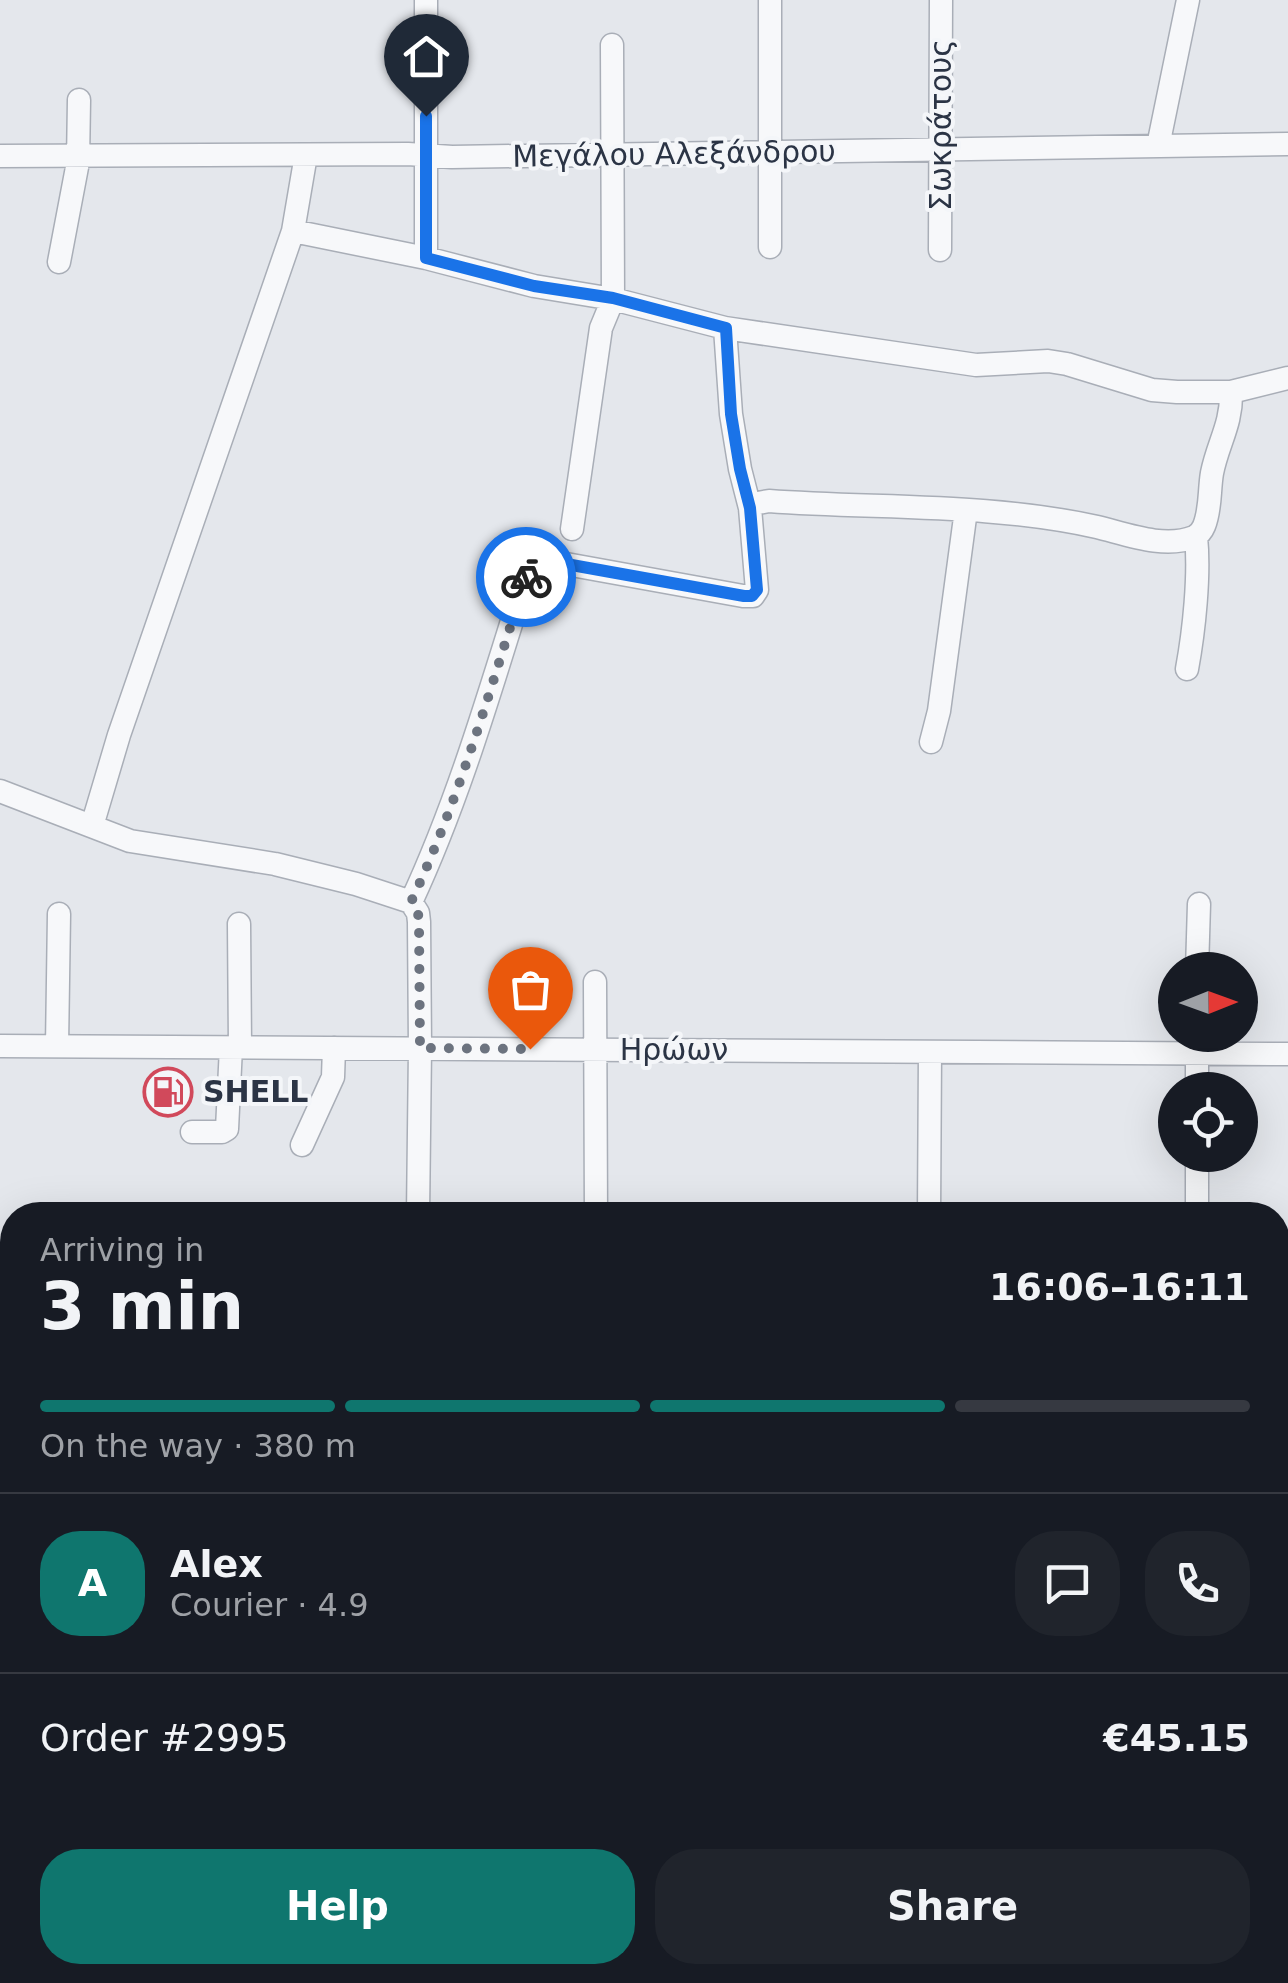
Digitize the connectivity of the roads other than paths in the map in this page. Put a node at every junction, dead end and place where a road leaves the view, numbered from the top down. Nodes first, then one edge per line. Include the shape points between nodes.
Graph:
1 (426, 0) edge
2 (770, 0) edge
3 (941, 0) edge
4 (1188, 0) edge
5 (612, 45) dead end
6 (79, 100) dead end
7 (1288, 144) edge
8 (1158, 146) junction
9 (940, 149) junction
10 (770, 152) junction
11 (79, 154) junction
12 (614, 154) junction
13 (306, 155) junction
14 (427, 155) junction
15 (0, 156) edge
16 (293, 230) junction
17 (770, 246) dead end
18 (940, 250) dead end
19 (426, 258) junction
20 (60, 262) dead end
21 (613, 298) junction
22 (726, 328) junction
23 (1288, 378) edge
24 (1231, 392) junction
25 (750, 508) junction
26 (966, 510) junction
27 (572, 528) dead end
28 (1196, 536) junction
29 (1188, 669) dead end
30 (930, 742) dead end
31 (0, 792) edge
32 (92, 826) junction
33 (411, 902) junction
34 (1199, 904) dead end
35 (58, 914) dead end
36 (240, 924) dead end
37 (1198, 952) edge
38 (595, 982) dead end
39 (1158, 1045) edge
40 (0, 1046) edge
41 (57, 1046) junction
42 (236, 1047) junction
43 (334, 1048) junction
44 (420, 1048) junction
45 (596, 1050) junction
46 (1258, 1051) edge
47 (930, 1052) junction
48 (1288, 1054) edge
49 (192, 1132) dead end
50 (302, 1145) dead end
51 (1197, 1172) edge
52 (418, 1202) edge
53 (596, 1202) edge
54 (929, 1202) edge
55 (1197, 1202) edge

1 - 14 street
2 - 10 street
3 - 9 street, Σωκράτους
4 - 8 street
5 - 12 street
6 - 11 street
7 - 8 street, Μεγάλου Αλεξάνδρου
8 - 9 street, Μεγάλου Αλεξάνδρου
9 - 10 street, Μεγάλου Αλεξάνδρου
9 - 18 street, Σωκράτους
10 - 12 street, Μεγάλου Αλεξάνδρου
10 - 17 street
11 - 13 street, Μεγάλου Αλεξάνδρου
11 - 15 street, Μεγάλου Αλεξάνδρου
11 - 20 street
12 - 14 street, Μεγάλου Αλεξάνδρου
12 - 21 street
13 - 14 street, Μεγάλου Αλεξάνδρου
13 - 16 street
14 - 19 street
16 - 19 street
16 - 32 street
19 - 21 street
21 - 22 street
21 - 27 street via 601,328
22 - 24 street via 976,365 1048,361 1152,390
22 - 25 street via 731,414
23 - 24 street
24 - 28 street via 1206,518
25 - 26 street via 768,501
25 - 33 street via 758,583 752,596 555,562 527,573 468,757
26 - 28 street via 1156,540
26 - 30 street
28 - 29 street
31 - 32 street
32 - 33 street via 130,841 302,870
33 - 44 street via 419,922
34 - 37 street
35 - 41 street
36 - 42 street
38 - 45 street
39 - 47 street, Ηρώων
40 - 41 street, Ηρώων
41 - 42 street, Ηρώων
42 - 43 street, Ηρώων
42 - 49 street via 227,1130
43 - 44 street, Ηρώων
43 - 50 street via 333,1077
44 - 45 street, Ηρώων
44 - 52 street
45 - 47 street, Ηρώων
45 - 53 street
46 - 48 street, Ηρώων
47 - 54 street
51 - 55 street

